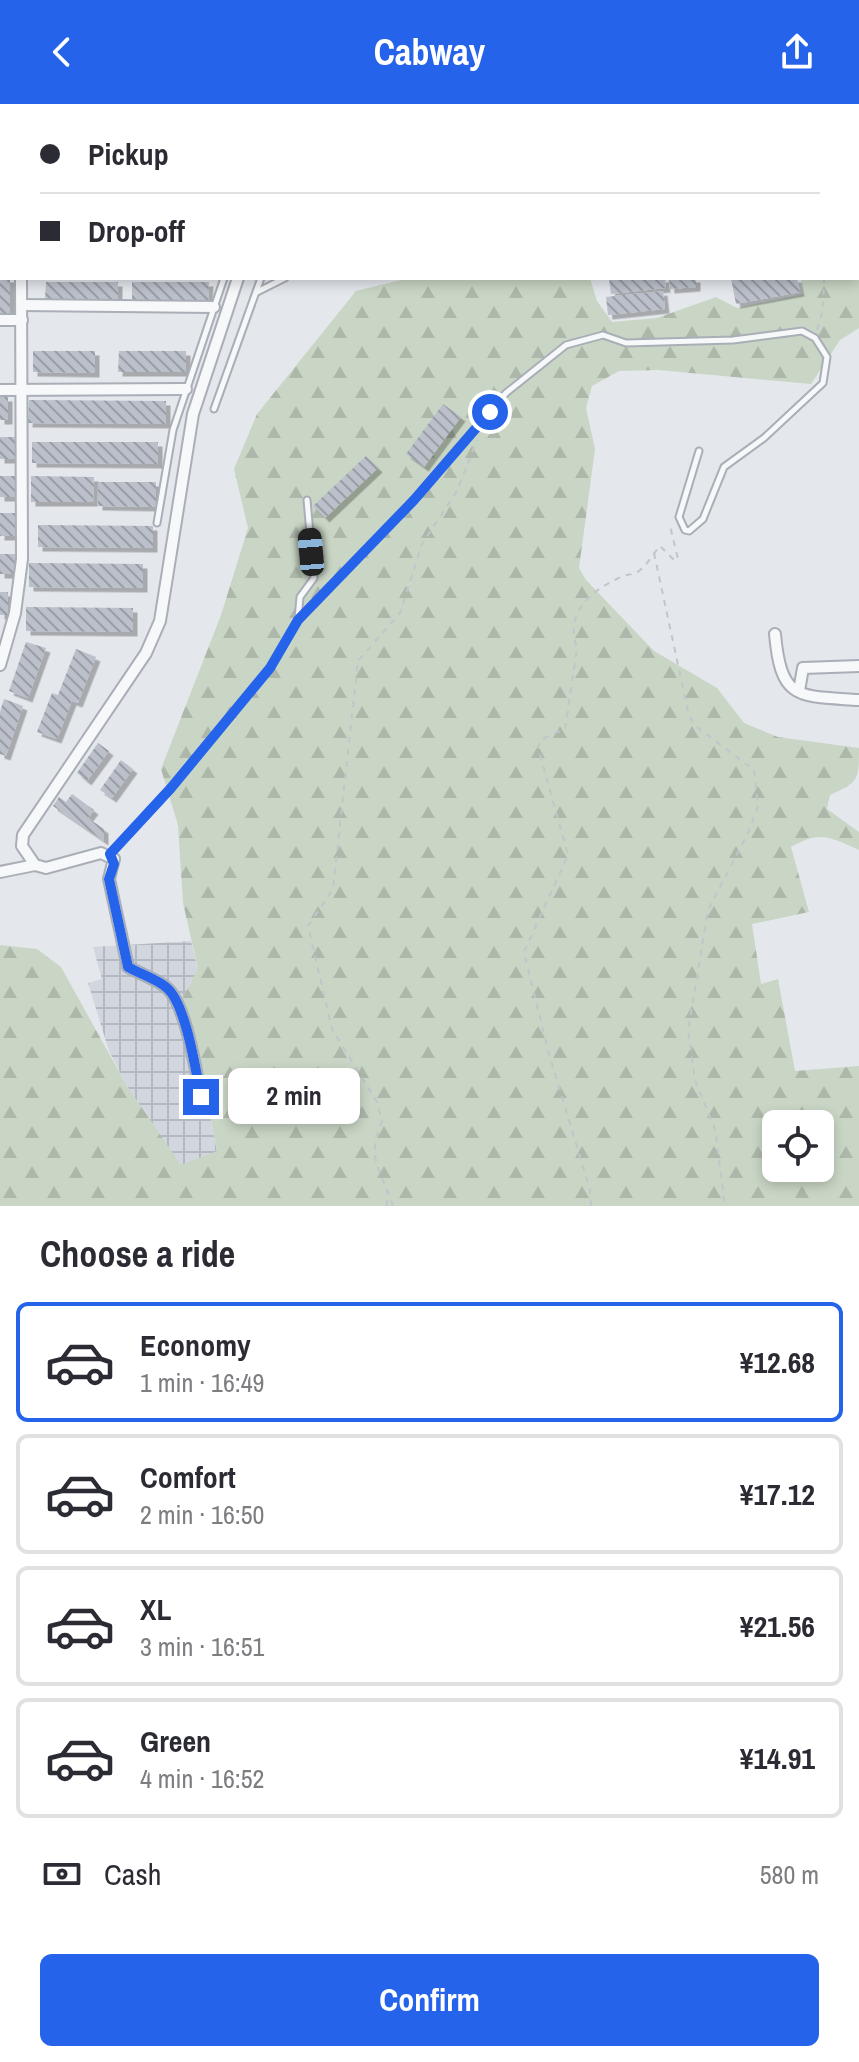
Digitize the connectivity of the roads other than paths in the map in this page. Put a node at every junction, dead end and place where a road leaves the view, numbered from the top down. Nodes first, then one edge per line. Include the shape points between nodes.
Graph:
1 (21, 280) edge
2 (223, 280) edge
3 (237, 280) edge
4 (262, 280) edge
5 (281, 280) edge
6 (256, 292) junction
7 (22, 305) junction
8 (214, 307) junction
9 (0, 320) edge
10 (22, 320) junction
11 (21, 389) junction
12 (186, 389) junction
13 (0, 390) edge
14 (214, 409) dead end
15 (699, 451) dead end
16 (307, 500) dead end
17 (157, 523) dead end
18 (298, 620) junction
19 (775, 634) dead end
20 (0, 665) edge
21 (859, 666) edge
22 (799, 691) junction
23 (859, 700) edge
24 (110, 854) junction
25 (35, 865) junction
26 (0, 872) edge
27 (201, 1097) dead end

1 - 7 street
2 - 8 lane
3 - 25 street via 193,414 160,621 146,653 23,835 22,846
4 - 6 lane
5 - 6 lane
6 - 14 lane
7 - 8 street
7 - 10 street
8 - 12 lane
9 - 10 street
10 - 11 street
11 - 12 street
11 - 13 street
11 - 20 street via 22,559 15,613
12 - 17 lane via 173,430
15 - 18 lane via 679,517 685,530 696,528 724,467 823,383 827,357 815,338 802,331 733,340 626,343 603,335 566,345 506,393 414,500
16 - 18 lane via 314,578 300,597
18 - 24 lane via 270,668
19 - 22 street via 778,669 786,685
21 - 22 street via 803,668
22 - 23 street via 810,697
24 - 25 street via 46,868
24 - 27 street via 114,864 109,879 128,967 173,995
25 - 26 street

